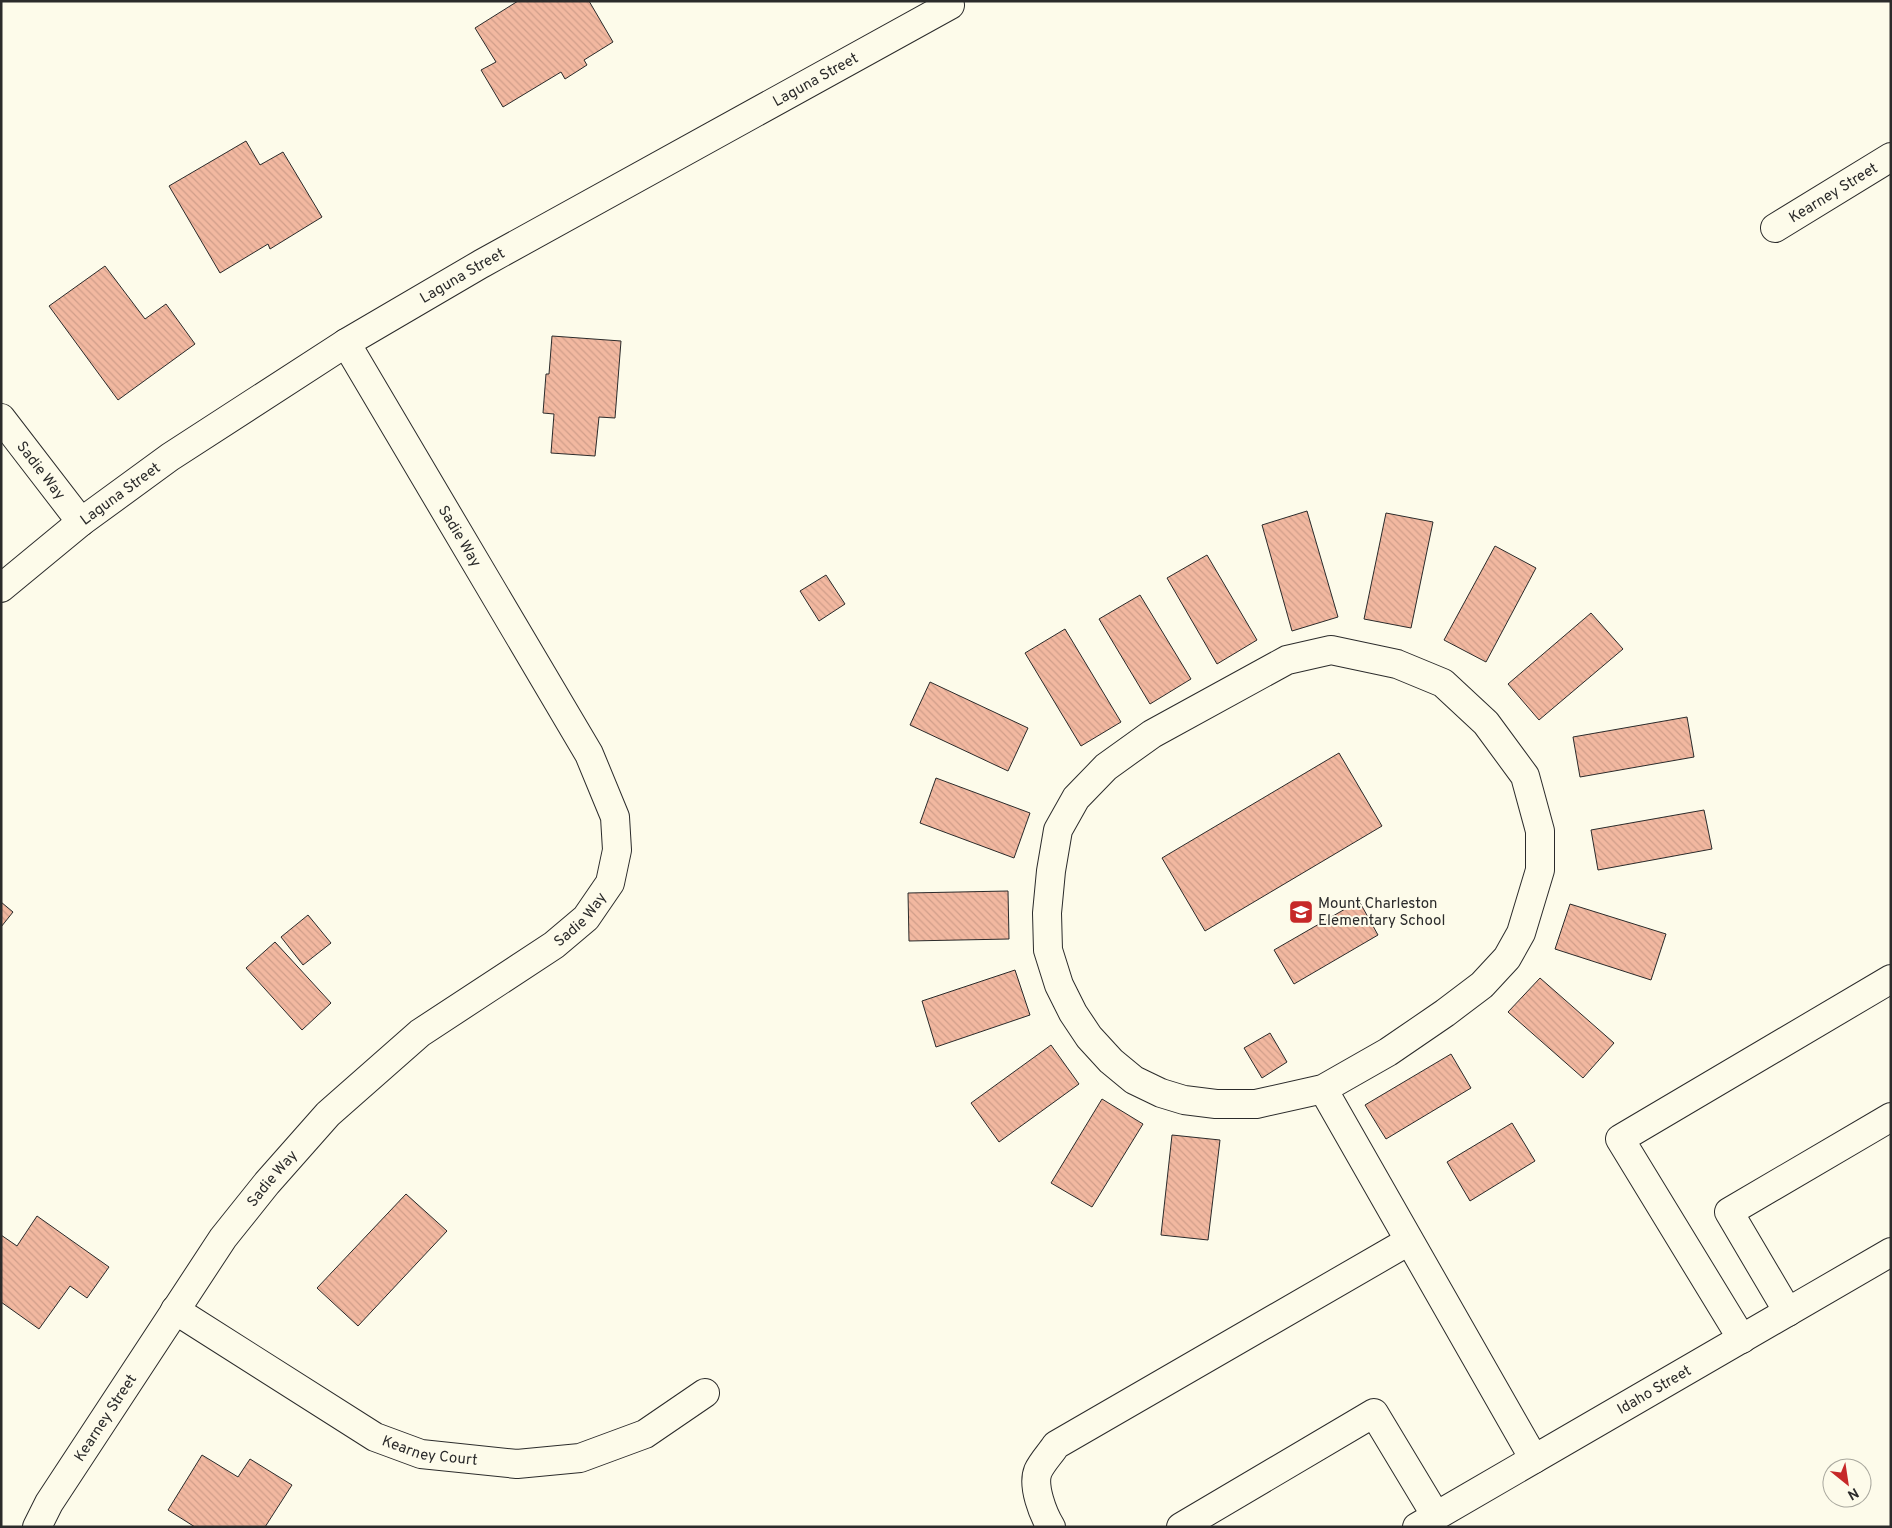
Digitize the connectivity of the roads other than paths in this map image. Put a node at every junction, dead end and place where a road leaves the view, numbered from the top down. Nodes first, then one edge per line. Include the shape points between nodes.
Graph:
1 (950, 5) dead end
2 (1891, 157) edge
3 (1775, 228) dead end
4 (346, 343) junction
5 (1, 418) edge
6 (81, 522) junction
7 (1, 588) edge
8 (1891, 980) edge
9 (1323, 1089) junction
10 (1891, 1117) edge
11 (1409, 1241) junction
12 (1891, 1252) edge
13 (175, 1310) junction
14 (1788, 1312) junction
15 (1742, 1339) junction
16 (705, 1393) dead end
17 (1534, 1459) junction
18 (1426, 1521) edge
19 (37, 1527) edge
20 (1051, 1527) edge
21 (1181, 1527) edge

1 - 4 street, Laguna Street via 481,264
2 - 3 street, Kearney Street
4 - 6 street, Laguna Street via 170,458
4 - 13 street, Sadie Way via 589,754 615,817 617,850 610,883 586,918 554,945 420,1033 328,1114 222,1238
5 - 6 street, Sadie Way
6 - 7 street, Laguna Street
8 - 15 street via 1620,1139
9 - 9 street via 1256,1104 1216,1104 1184,1100 1134,1080 1111,1061 1072,1013 1048,950 1047,913 1058,830 1076,798 1106,767 1152,734 1287,660 1331,650 1397,664 1443,683 1486,723 1525,776 1540,831 1540,870 1521,933 1506,958 1482,985 1388,1052
9 - 11 street
10 - 14 street via 1729,1212
11 - 17 street
11 - 20 street via 1056,1445 1038,1471 1038,1493
12 - 14 street, Idaho Street
13 - 16 street, Kearney Court via 375,1437 421,1454 517,1464 580,1458 645,1434
13 - 19 street, Kearney Street via 49,1503
14 - 15 street, Idaho Street
15 - 17 street, Idaho Street
17 - 18 street, Idaho Street
18 - 21 street via 1374,1412

